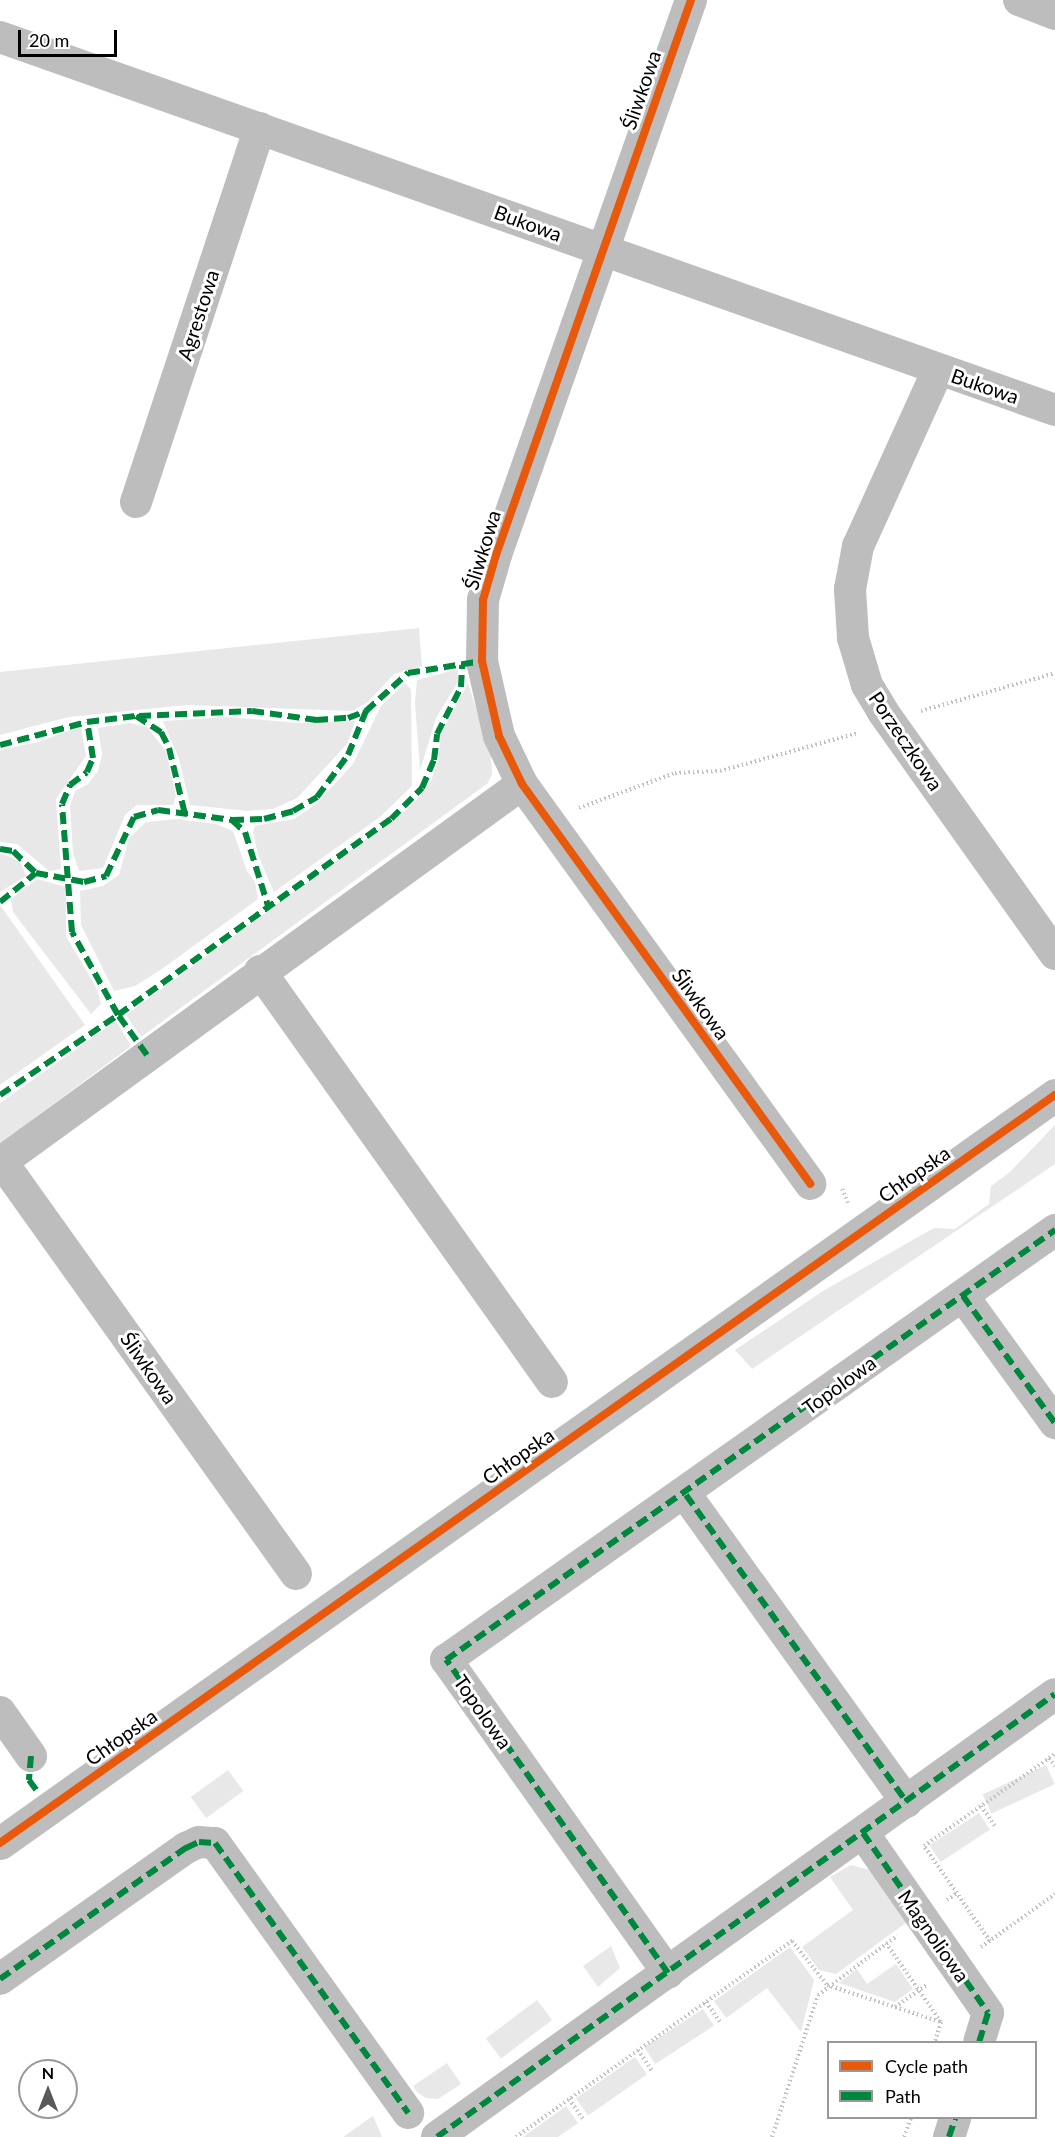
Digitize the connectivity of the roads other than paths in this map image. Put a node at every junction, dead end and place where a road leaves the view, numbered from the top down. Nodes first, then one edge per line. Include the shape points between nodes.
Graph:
1 (691, 0) edge
2 (1018, 0) edge
3 (1055, 14) edge
4 (0, 37) edge
5 (261, 128) junction
6 (603, 250) junction
7 (938, 370) junction
8 (1055, 410) edge
9 (136, 502) dead end
10 (522, 784) junction
11 (1055, 954) edge
12 (261, 972) junction
13 (1055, 1095) edge
14 (1, 1163) edge
15 (810, 1184) dead end
16 (1055, 1230) edge
17 (963, 1296) junction
18 (552, 1382) dead end
19 (1055, 1423) edge
20 (686, 1495) junction
21 (296, 1574) dead end
22 (1055, 1694) edge
23 (0, 1712) edge
24 (31, 1756) dead end
25 (907, 1802) junction
26 (863, 1833) junction
27 (0, 1843) edge
28 (668, 1973) junction
29 (0, 1979) edge
30 (980, 2041) edge
31 (408, 2113) dead end
32 (956, 2119) edge
33 (437, 2137) edge
34 (949, 2137) edge

1 - 6 street, Śliwkowa
2 - 3 street
4 - 5 street, Bukowa
5 - 6 street, Bukowa
5 - 9 street, Agrestowa
6 - 7 street, Bukowa
6 - 10 street, Śliwkowa via 483,600 480,640 487,695 498,736
7 - 8 street, Bukowa
7 - 11 street, Porzeczkowa via 858,546 850,589 853,638 867,686 883,712
10 - 12 street, Śliwkowa
10 - 15 street, Śliwkowa
12 - 14 street, Śliwkowa
12 - 18 street
13 - 27 street, Chłopska
14 - 21 street, Śliwkowa
16 - 17 street, Topolowa
17 - 19 street
17 - 20 street, Topolowa
20 - 25 street
20 - 28 street, Topolowa via 446,1660
22 - 25 street
23 - 24 street
25 - 26 street
26 - 28 street
26 - 30 street, Magnoliowa via 988,2013
28 - 33 street
29 - 31 street via 186,1848 199,1842 215,1843
32 - 34 street

